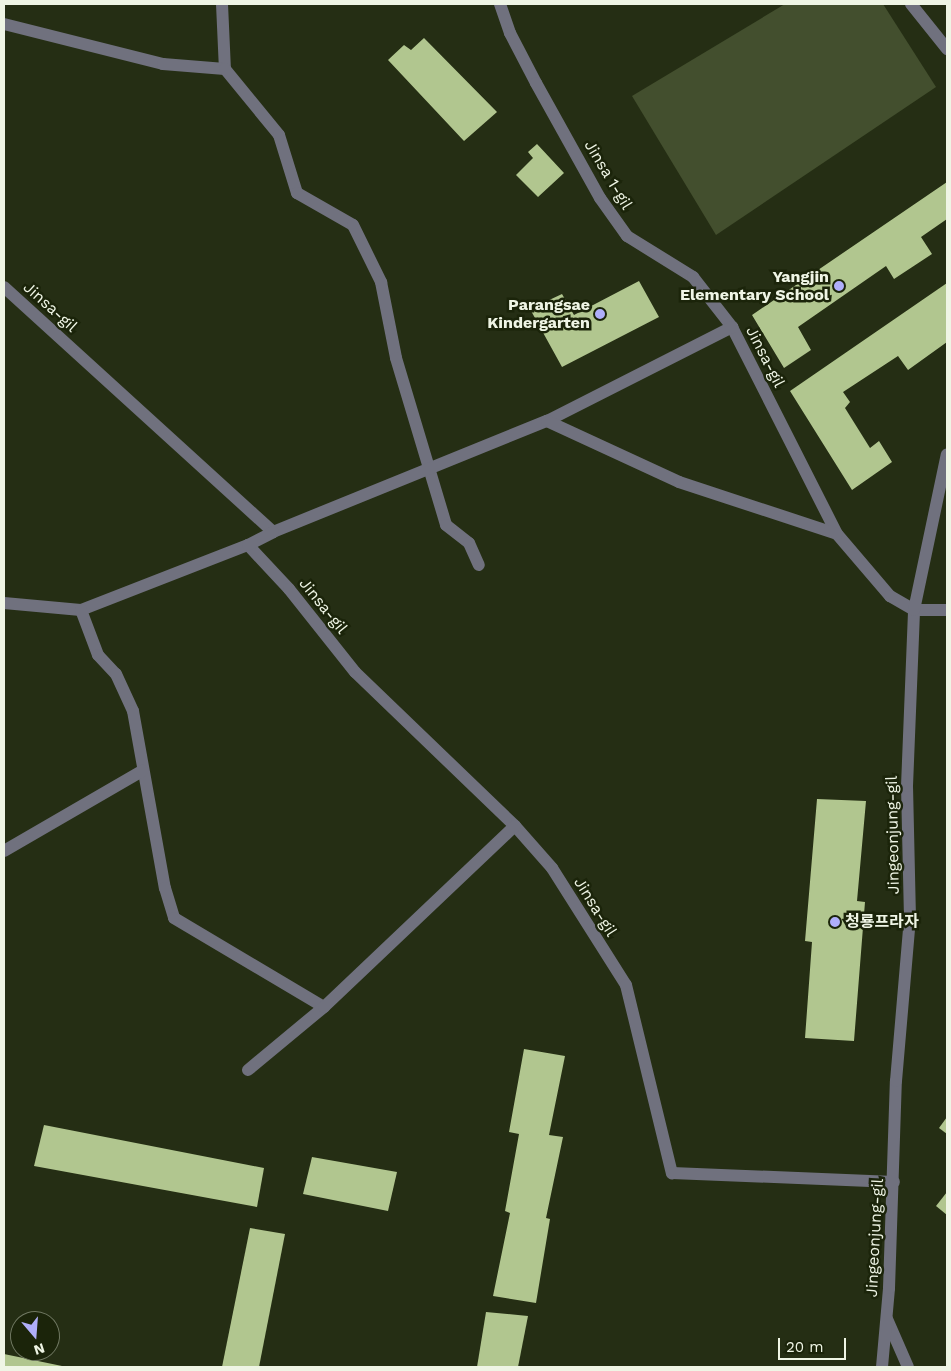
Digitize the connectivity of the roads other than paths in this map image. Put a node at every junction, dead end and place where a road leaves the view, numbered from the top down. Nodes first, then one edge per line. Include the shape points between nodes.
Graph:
1 (222, 4) edge
2 (500, 4) edge
3 (911, 4) edge
4 (4, 24) edge
5 (947, 49) edge
6 (225, 70) junction
7 (4, 287) edge
8 (732, 327) junction
9 (546, 422) junction
10 (947, 454) edge
11 (428, 469) junction
12 (273, 532) junction
13 (837, 534) junction
14 (248, 545) junction
15 (479, 565) dead end
16 (4, 602) edge
17 (80, 610) junction
18 (914, 610) junction
19 (947, 610) edge
20 (142, 771) junction
21 (515, 826) junction
22 (4, 851) edge
23 (324, 1006) junction
24 (248, 1070) dead end
25 (894, 1182) junction
26 (887, 1317) junction
27 (882, 1367) edge
28 (908, 1367) edge

1 - 6 street
2 - 8 street, Jinsa 1-gil via 510,33 536,83 600,198 627,236 692,278
3 - 5 street
4 - 6 street via 163,64
6 - 11 street via 279,135 297,193 354,225 381,282 396,358
7 - 12 street, Jinsa-gil
8 - 9 street, Jinsa-gil
8 - 13 street, Jinsa-gil
9 - 11 street, Jinsa-gil
9 - 13 street via 679,482
10 - 18 street, Jingeonjung-gil
11 - 12 street, Jinsa-gil
11 - 15 street via 446,525 469,543
12 - 14 street, Jinsa-gil
13 - 18 street, Jinsa-gil via 890,596
14 - 17 street, Jinsa-gil
14 - 21 street, Jinsa-gil via 289,589 355,672
16 - 17 street, Jinsa-gil
17 - 20 street via 98,656 116,674 133,711
18 - 19 street
18 - 25 street, Jingeonjung-gil via 908,786 910,918 896,1081
20 - 22 street
20 - 23 street via 174,918
21 - 23 street
21 - 25 street, Jinsa-gil via 552,868 626,984 672,1173
23 - 24 street
25 - 26 street, Jingeonjung-gil
26 - 27 street, Jingeonjung-gil
26 - 28 street

